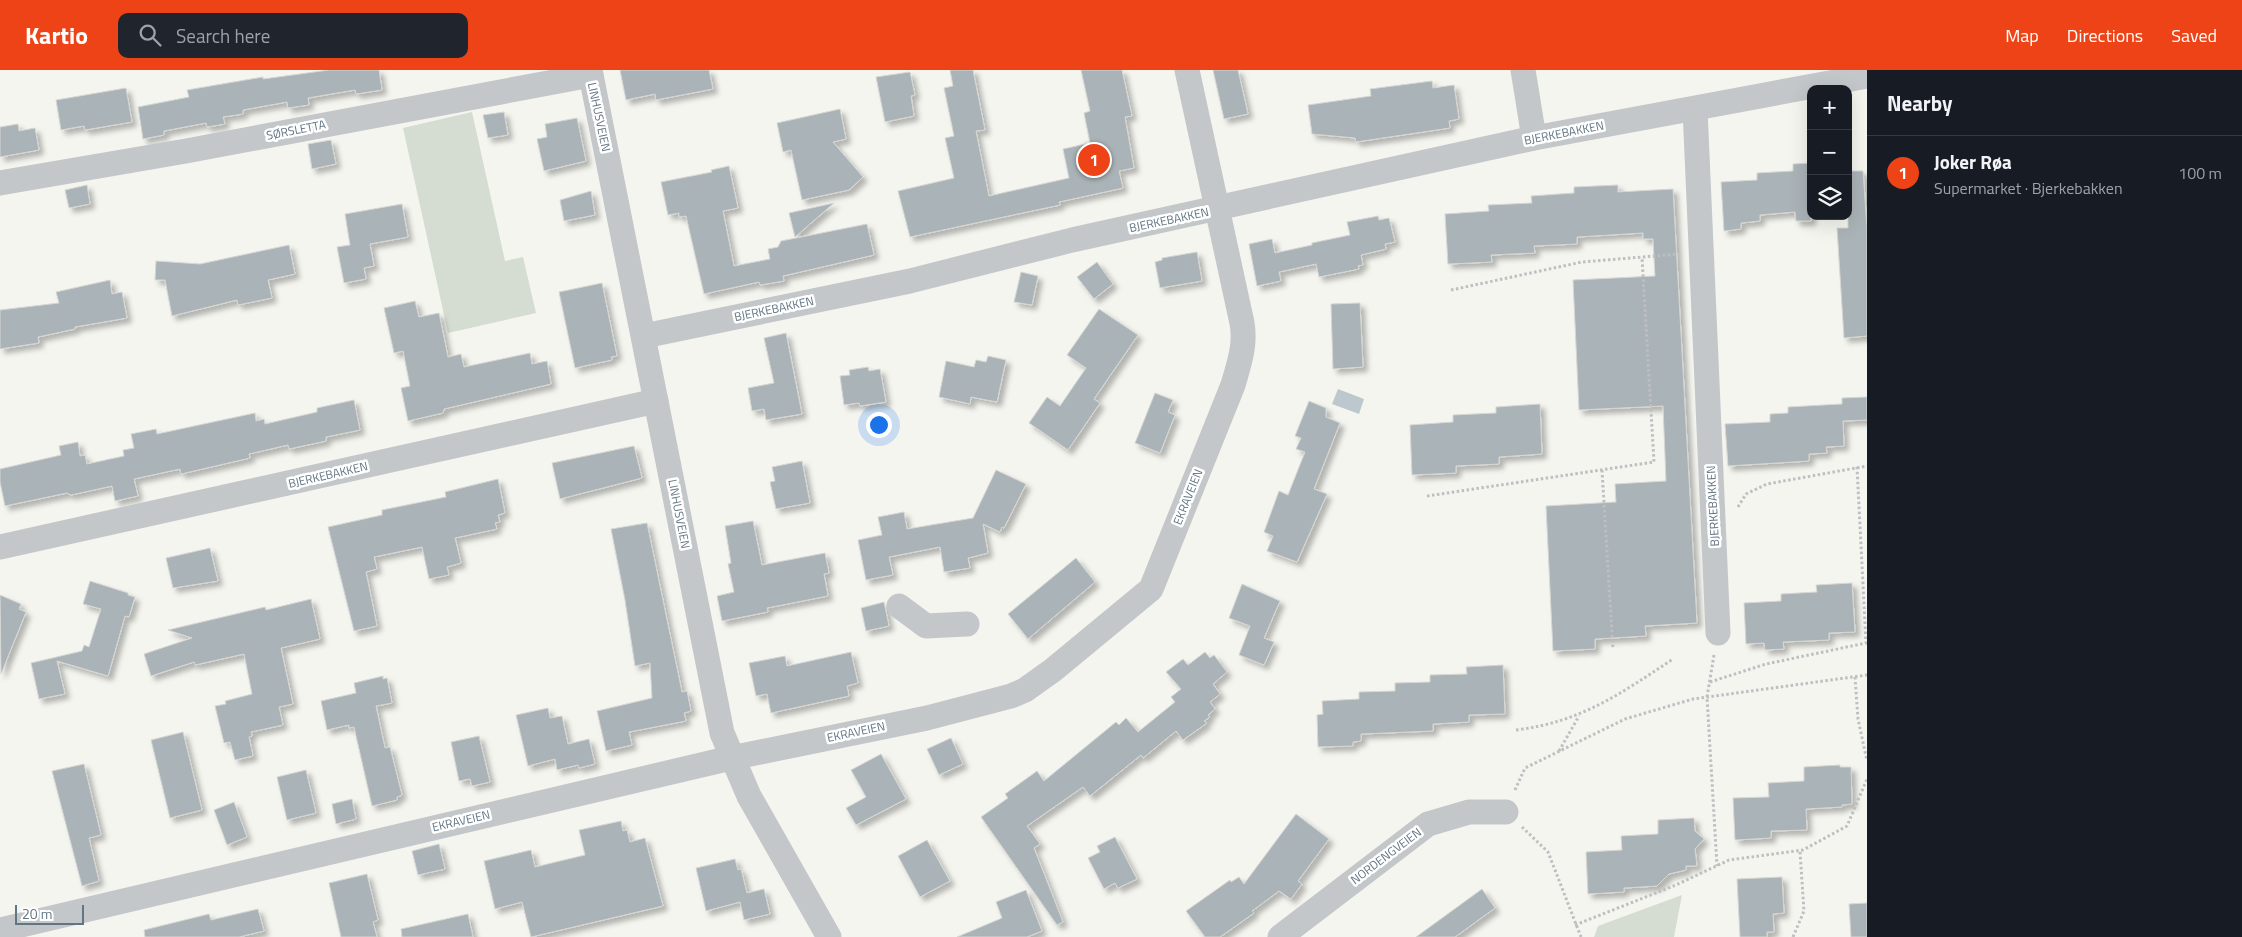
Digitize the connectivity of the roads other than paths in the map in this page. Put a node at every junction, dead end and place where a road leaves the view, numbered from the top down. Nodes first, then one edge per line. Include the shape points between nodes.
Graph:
1 (1187, 70) edge
2 (1523, 70) edge
3 (590, 72) edge
4 (1867, 76) edge
5 (1695, 109) junction
6 (1534, 138) junction
7 (0, 183) edge
8 (1218, 209) junction
9 (644, 336) junction
10 (656, 401) junction
11 (0, 548) edge
12 (899, 606) dead end
13 (967, 624) dead end
14 (1718, 633) road end
15 (731, 758) junction
16 (1506, 812) road end
17 (0, 930) edge
18 (828, 937) edge
19 (1280, 937) edge

1 - 8 street, EKRAVEIEN
2 - 6 street
3 - 7 street, SØRSLETTA via 186,151
3 - 9 street, LINHUSVEIEN
4 - 5 street, BJERKEBAKKEN
5 - 6 street, BJERKEBAKKEN
5 - 14 street, BJERKEBAKKEN
6 - 8 street, BJERKEBAKKEN
8 - 9 street, BJERKEBAKKEN via 1072,240 910,281
8 - 15 street, EKRAVEIEN via 1244,334 1242,353 1233,385 1147,594 1053,670 1011,696 927,718
9 - 10 street, LINHUSVEIEN
10 - 11 street, BJERKEBAKKEN
10 - 15 street, LINHUSVEIEN via 716,706
12 - 13 street via 926,626
15 - 17 street, EKRAVEIEN
15 - 18 street, LINHUSVEIEN via 770,836
16 - 19 street, NORDENGVEIEN via 1469,812 1428,824

